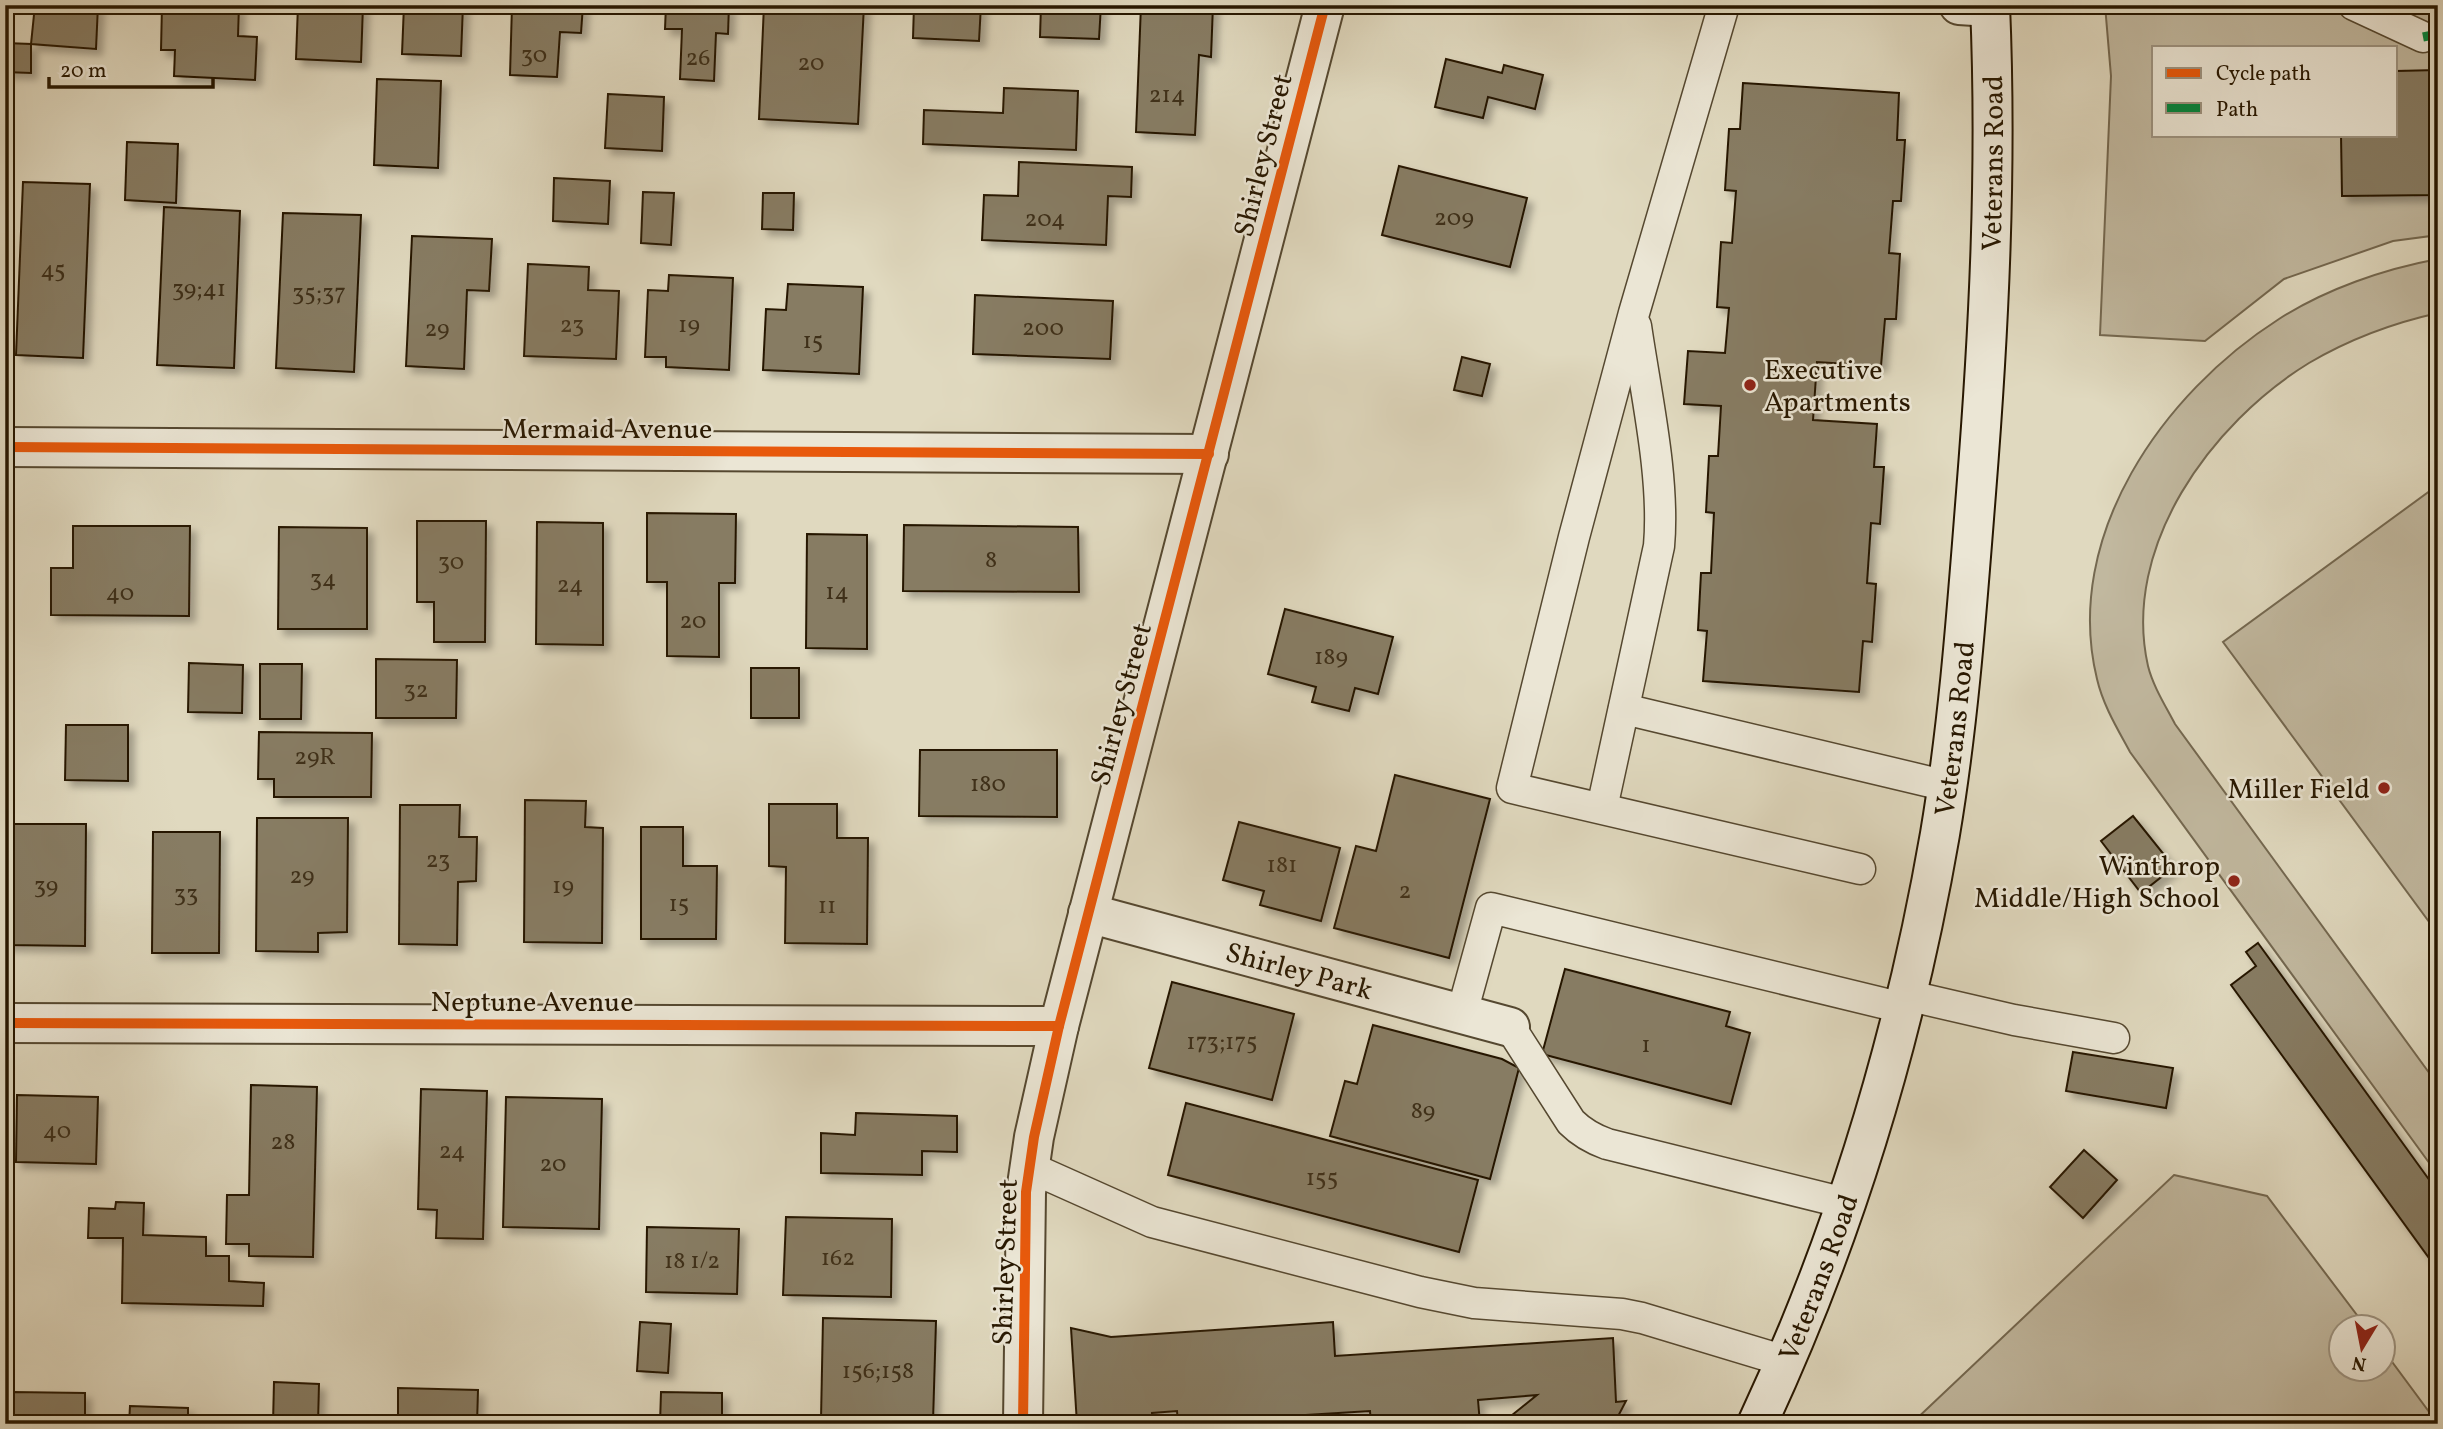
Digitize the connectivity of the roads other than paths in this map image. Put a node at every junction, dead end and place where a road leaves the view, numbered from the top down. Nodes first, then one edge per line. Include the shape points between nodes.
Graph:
1 (1325, 5) edge
2 (1724, 5) edge
3 (2354, 5) edge
4 (1979, 6) edge
5 (2423, 37) dead end
6 (1634, 313) junction
7 (5, 447) edge
8 (1209, 454) junction
9 (1624, 709) junction
10 (1947, 786) junction
11 (1602, 808) junction
12 (1860, 869) dead end
13 (1088, 913) junction
14 (1905, 1001) junction
15 (1462, 1013) junction
16 (5, 1023) edge
17 (1059, 1026) junction
18 (1510, 1027) joint
19 (2114, 1038) dead end
20 (1029, 1167) junction
21 (1845, 1203) junction
22 (1785, 1362) junction
23 (1023, 1424) edge
24 (1757, 1424) edge

1 - 8 street, Shirley Street
2 - 6 lane
3 - 5 lane
4 - 10 street, Veterans Road via 1993,76 1992,225 1985,373
6 - 9 lane via 1659,486 1660,527
6 - 11 lane via 1513,788
7 - 8 street, Mermaid Avenue
8 - 13 street, Shirley Street
9 - 10 lane
9 - 11 lane
10 - 14 street, Veterans Road
11 - 12 lane
13 - 15 street, Shirley Park
13 - 17 street, Shirley Street
14 - 15 lane via 1491,908
14 - 19 lane
14 - 21 street, Veterans Road
15 - 18 street, Shirley Park
16 - 17 street, Neptune Avenue
17 - 20 street, Shirley Street
18 - 21 lane via 1571,1122 1583,1133 1607,1144
20 - 22 lane via 1152,1222 1275,1254 1461,1301 1642,1318
20 - 23 street, Shirley Street
21 - 22 street, Veterans Road
22 - 24 street, Veterans Road

